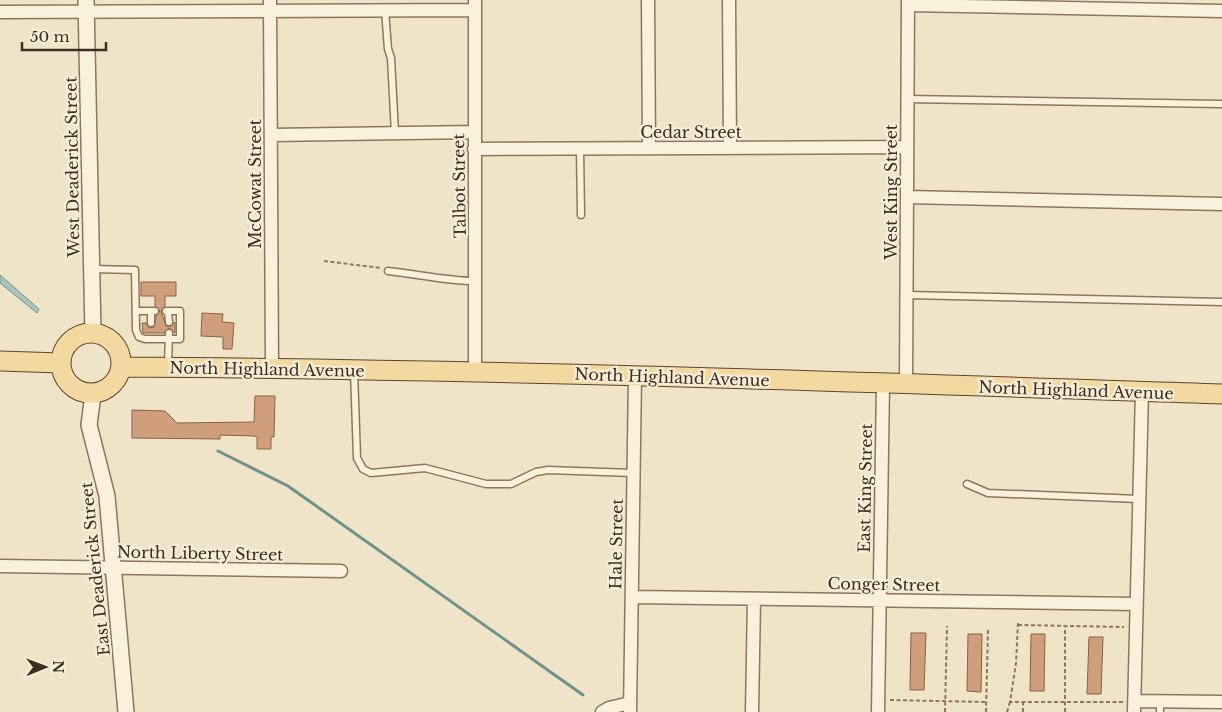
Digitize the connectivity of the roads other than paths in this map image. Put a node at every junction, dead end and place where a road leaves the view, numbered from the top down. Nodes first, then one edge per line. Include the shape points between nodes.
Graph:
1 (648, 0) edge
2 (729, 0) edge
3 (908, 3) edge
4 (270, 5) edge
5 (475, 5) edge
6 (86, 6) edge
7 (385, 10) junction
8 (1222, 11) edge
9 (0, 12) edge
10 (907, 99) junction
11 (1222, 104) edge
12 (474, 132) junction
13 (395, 133) junction
14 (271, 135) junction
15 (907, 146) junction
16 (649, 148) junction
17 (730, 148) junction
18 (474, 149) junction
19 (580, 149) junction
20 (907, 197) junction
21 (1222, 204) edge
22 (581, 215) dead end
23 (92, 269) junction
24 (388, 270) road end
25 (476, 281) junction
26 (907, 295) junction
27 (1222, 302) edge
28 (136, 311) junction
29 (169, 322) dead end
30 (151, 323) dead end
31 (93, 333) junction
32 (169, 336) junction
33 (0, 361) edge
34 (61, 363) junction
35 (121, 367) junction
36 (168, 367) junction
37 (272, 368) junction
38 (354, 370) junction
39 (475, 372) junction
40 (635, 376) junction
41 (882, 384) junction
42 (906, 384) junction
43 (1142, 392) junction
44 (93, 394) junction
45 (1222, 394) edge
46 (633, 473) junction
47 (967, 484) dead end
48 (1139, 499) junction
49 (0, 566) edge
50 (114, 569) junction
51 (341, 571) dead end
52 (632, 597) junction
53 (754, 599) junction
54 (880, 600) junction
55 (1136, 604) junction
56 (1222, 702) edge
57 (1130, 705) edge
58 (1160, 707) edge
59 (630, 708) edge
60 (126, 712) edge
61 (602, 712) edge
62 (752, 712) edge
63 (878, 712) edge

1 - 16 street
2 - 17 street
3 - 8 street
3 - 10 street, West King Street
4 - 6 street
4 - 7 street
4 - 14 street, McCowat Street
5 - 7 street
5 - 12 street, Talbot Street
6 - 9 street
6 - 23 street, West Deaderick Street
7 - 13 lane
10 - 11 lane
10 - 15 street, West King Street
12 - 13 street
12 - 18 street, Talbot Street
13 - 14 street
14 - 37 street, McCowat Street
15 - 17 street, Cedar Street
15 - 20 street, West King Street
16 - 17 street, Cedar Street
16 - 19 street, Cedar Street
18 - 19 street, Cedar Street
18 - 25 street, Talbot Street
19 - 22 lane
20 - 21 street
20 - 26 street, West King Street
23 - 28 lane via 135,270
23 - 31 street, West Deaderick Street
24 - 25 lane via 448,281
25 - 39 street, Talbot Street
26 - 27 lane
26 - 42 street, West King Street
28 - 30 lane via 153,311
28 - 32 lane via 139,337
29 - 32 lane via 167,311 180,311 180,339
31 - 34 main road via 74,338 67,344
31 - 35 main road via 103,335 117,348
32 - 36 lane
33 - 34 main road
34 - 44 main road via 62,372 74,388
35 - 36 main road, North Highland Avenue
35 - 44 main road via 112,386
36 - 37 main road, North Highland Avenue
37 - 38 main road, North Highland Avenue
38 - 39 main road, North Highland Avenue
38 - 46 lane via 357,458 363,469 372,473 425,468 494,484 511,484 548,470
39 - 40 main road, North Highland Avenue
40 - 41 main road, North Highland Avenue
40 - 46 street, Hale Street
41 - 42 main road, North Highland Avenue
41 - 54 street, East King Street
42 - 43 main road, North Highland Avenue
43 - 45 main road, North Highland Avenue
43 - 48 street
44 - 50 street, East Deaderick Street via 89,425 107,496
46 - 52 street, Hale Street
47 - 48 lane via 988,494
48 - 55 street
49 - 50 street, North Liberty Street
50 - 51 street, North Liberty Street
50 - 60 street, East Deaderick Street
52 - 53 street, Conger Street
52 - 59 street, Hale Street
53 - 54 street, Conger Street
53 - 62 street
54 - 55 street, Conger Street
54 - 63 street, East King Street
55 - 57 street
56 - 58 street
57 - 58 street
59 - 61 street via 609,708

